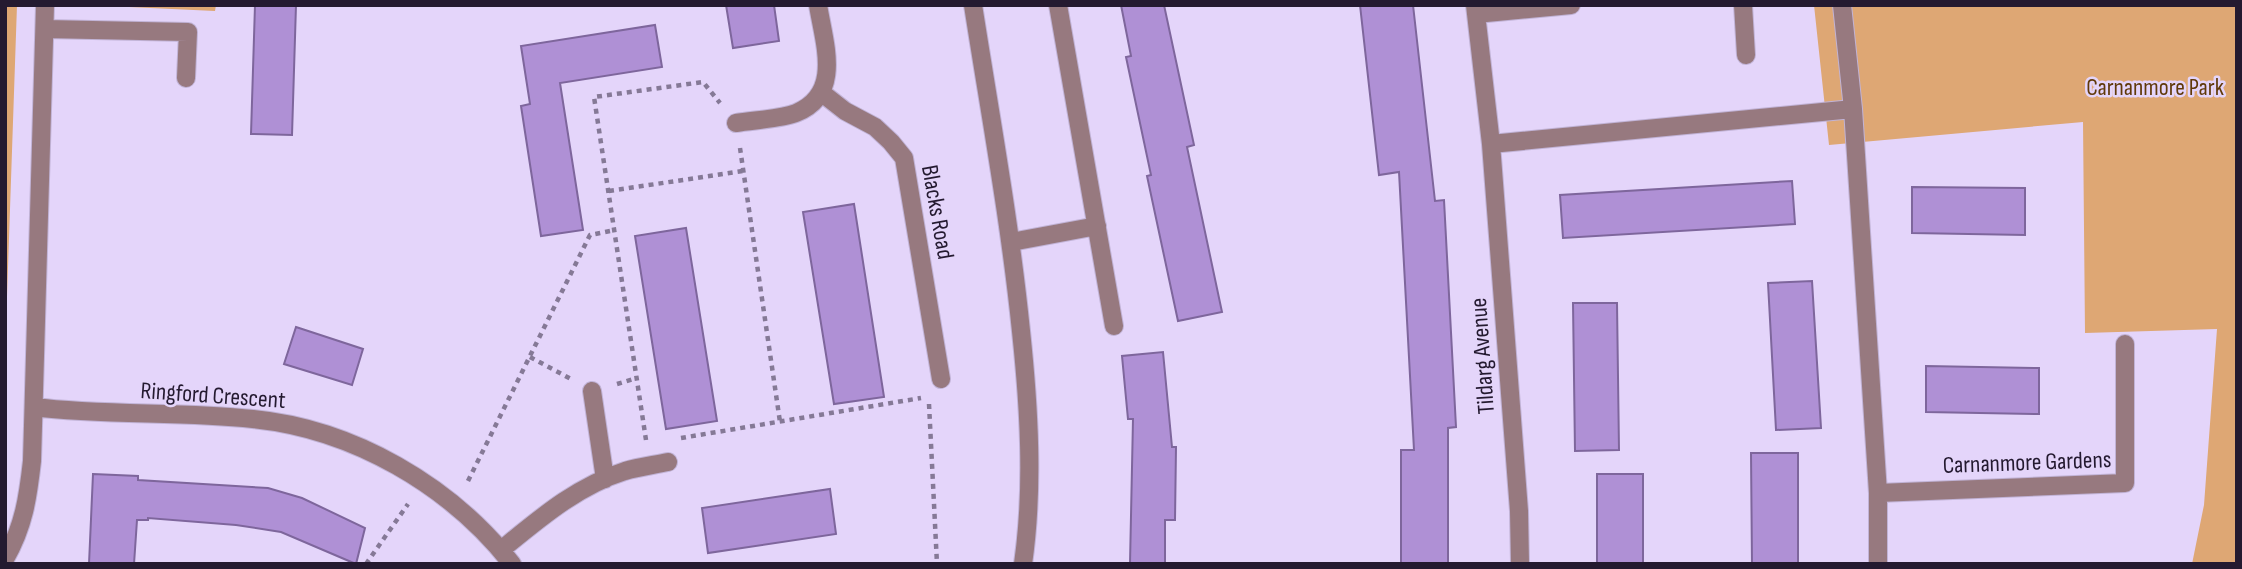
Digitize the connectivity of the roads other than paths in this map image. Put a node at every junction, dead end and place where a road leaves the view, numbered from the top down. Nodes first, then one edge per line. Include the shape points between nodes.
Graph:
1 (46, 5) edge
2 (818, 5) edge
3 (973, 5) edge
4 (1058, 5) edge
5 (1572, 5) edge
6 (1743, 5) edge
7 (1842, 5) edge
8 (1476, 10) edge
9 (45, 29) junction
10 (1746, 55) dead end
11 (186, 78) dead end
12 (822, 93) junction
13 (1853, 109) junction
14 (736, 123) road end
15 (1491, 144) junction
16 (1097, 226) junction
17 (1011, 242) junction
18 (1114, 326) dead end
19 (2125, 344) dead end
20 (941, 379) dead end
21 (592, 391) road end
22 (34, 407) junction
23 (668, 462) dead end
24 (605, 479) junction
25 (1878, 493) junction
26 (507, 557) edge
27 (5, 559) edge
28 (1023, 564) edge
29 (1520, 564) edge
30 (1878, 564) edge

1 - 9 street
2 - 12 street via 828,72
3 - 17 street
4 - 16 street
5 - 8 street, Tildarg Avenue
6 - 10 street
7 - 13 street
8 - 15 street, Tildarg Avenue
9 - 11 street via 188,32
9 - 22 street
12 - 14 street via 796,113
12 - 20 street, Blacks Road via 874,127 904,158
13 - 15 street
13 - 25 street
15 - 29 street, Tildarg Avenue
16 - 17 street
16 - 18 street
17 - 28 street via 1029,447
19 - 25 street, Carnanmore Gardens via 2125,483
21 - 24 street
22 - 26 street, Ringford Crescent via 254,419 336,436 424,483
22 - 27 street via 28,497 20,529
23 - 24 street
24 - 26 street via 563,502
25 - 30 street

